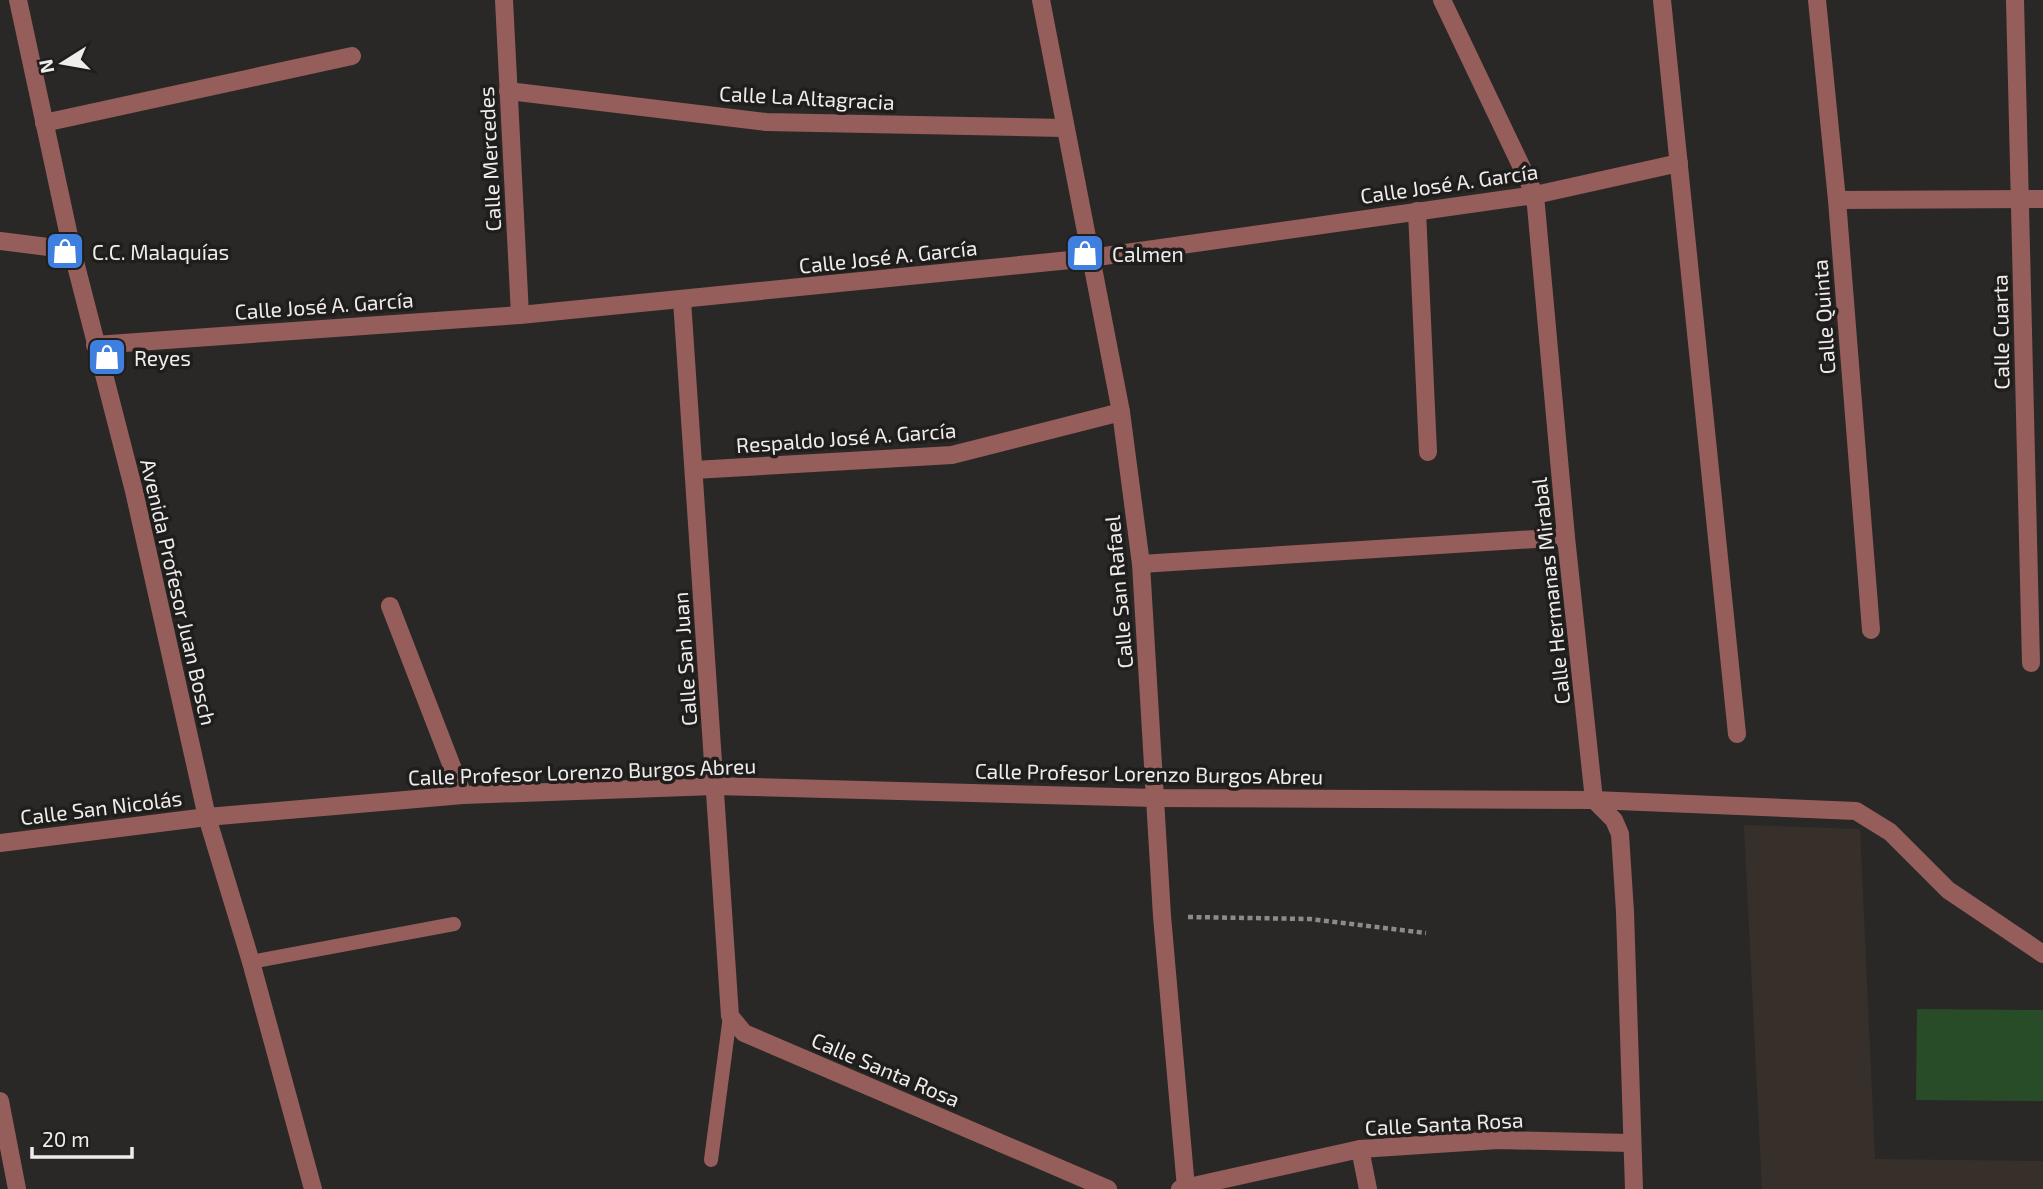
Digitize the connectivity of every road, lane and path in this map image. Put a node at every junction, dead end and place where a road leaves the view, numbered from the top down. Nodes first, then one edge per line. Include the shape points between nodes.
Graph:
1 (504, 0) edge
2 (1041, 0) edge
3 (1442, 0) edge
4 (1662, 0) edge
5 (1817, 0) edge
6 (2015, 0) edge
7 (13, 1) edge
8 (352, 56) dead end
9 (508, 92) junction
10 (44, 123) junction
11 (1063, 128) junction
12 (1679, 163) junction
13 (1535, 195) junction
14 (2019, 199) junction
15 (2043, 199) edge
16 (1837, 200) junction
17 (1417, 211) junction
18 (0, 240) edge
19 (72, 250) junction
20 (1090, 258) junction
21 (682, 300) junction
22 (520, 315) junction
23 (95, 345) junction
24 (1121, 412) junction
25 (1428, 452) dead end
26 (694, 470) junction
27 (1566, 537) junction
28 (1141, 564) junction
29 (390, 606) dead end
30 (1871, 630) dead end
31 (2031, 663) dead end
32 (1737, 734) dead end
33 (714, 786) junction
34 (463, 795) junction
35 (1155, 798) junction
36 (1594, 800) junction
37 (207, 817) junction
38 (0, 842) edge
39 (1162, 916) junction
40 (454, 924) dead end
41 (1426, 933) dead end
42 (2043, 954) edge
43 (251, 962) junction
44 (730, 1016) junction
45 (1, 1111) edge
46 (1630, 1143) junction
47 (1360, 1149) junction
48 (711, 1160) dead end
49 (17, 1189) edge
50 (313, 1189) edge
51 (1108, 1189) edge
52 (1183, 1189) edge
53 (1368, 1189) edge
54 (1634, 1189) edge

1 - 9 street, Calle Mercedes
2 - 11 street, Calle San Rafael
3 - 13 street, Calle Hermanas Mirabal
4 - 12 street
5 - 16 street, Calle Quinta
6 - 14 street, Calle Cuarta
7 - 10 street, Avenida Profesor Juan Bosch
8 - 10 street
9 - 11 street, Calle La Altagracia via 766,122
9 - 22 street, Calle Mercedes
10 - 19 street, Avenida Profesor Juan Bosch
11 - 20 street, Calle San Rafael
12 - 13 street, Calle José A. García
12 - 32 street
13 - 17 street, Calle José A. García
13 - 27 street, Calle Hermanas Mirabal
14 - 15 street
14 - 16 street
14 - 31 street, Calle Cuarta
16 - 30 street, Calle Quinta
17 - 20 street, Calle José A. García
17 - 25 street
18 - 19 street
19 - 23 street, Avenida Profesor Juan Bosch
20 - 21 street, Calle José A. García
20 - 24 street, Calle San Rafael
21 - 22 street, Calle José A. García
21 - 26 street, Calle San Juan
22 - 23 street, Calle José A. García
23 - 37 street, Avenida Profesor Juan Bosch via 134,491
24 - 26 street, Respaldo José A. García via 952,455
24 - 28 street, Calle San Rafael
26 - 33 street, Calle San Juan
27 - 28 street
27 - 36 street, Calle Hermanas Mirabal
28 - 35 street, Calle San Rafael
29 - 34 street
33 - 34 street, Calle Profesor Lorenzo Burgos Abreu
33 - 35 street, Calle Profesor Lorenzo Burgos Abreu
33 - 44 street, Calle San Juan
34 - 37 street, Calle Profesor Lorenzo Burgos Abreu
35 - 36 street, Calle Profesor Lorenzo Burgos Abreu
35 - 39 street, Calle San Rafael
36 - 42 street, Calle Profesor Lorenzo Burgos Abreu via 1856,811 1890,832 1948,890
36 - 46 street via 1614,820 1620,834
37 - 38 street, Calle San Nicolás
37 - 43 street, Avenida Profesor Juan Bosch
39 - 41 path via 1310,919
39 - 52 street, Calle San Rafael
40 - 43 lane
43 - 50 street, Avenida Profesor Juan Bosch
44 - 48 lane
44 - 51 street, Calle Santa Rosa via 744,1033
45 - 49 street
46 - 47 street, Calle Santa Rosa via 1498,1140
46 - 54 street
47 - 52 street, Calle Santa Rosa
47 - 53 street

